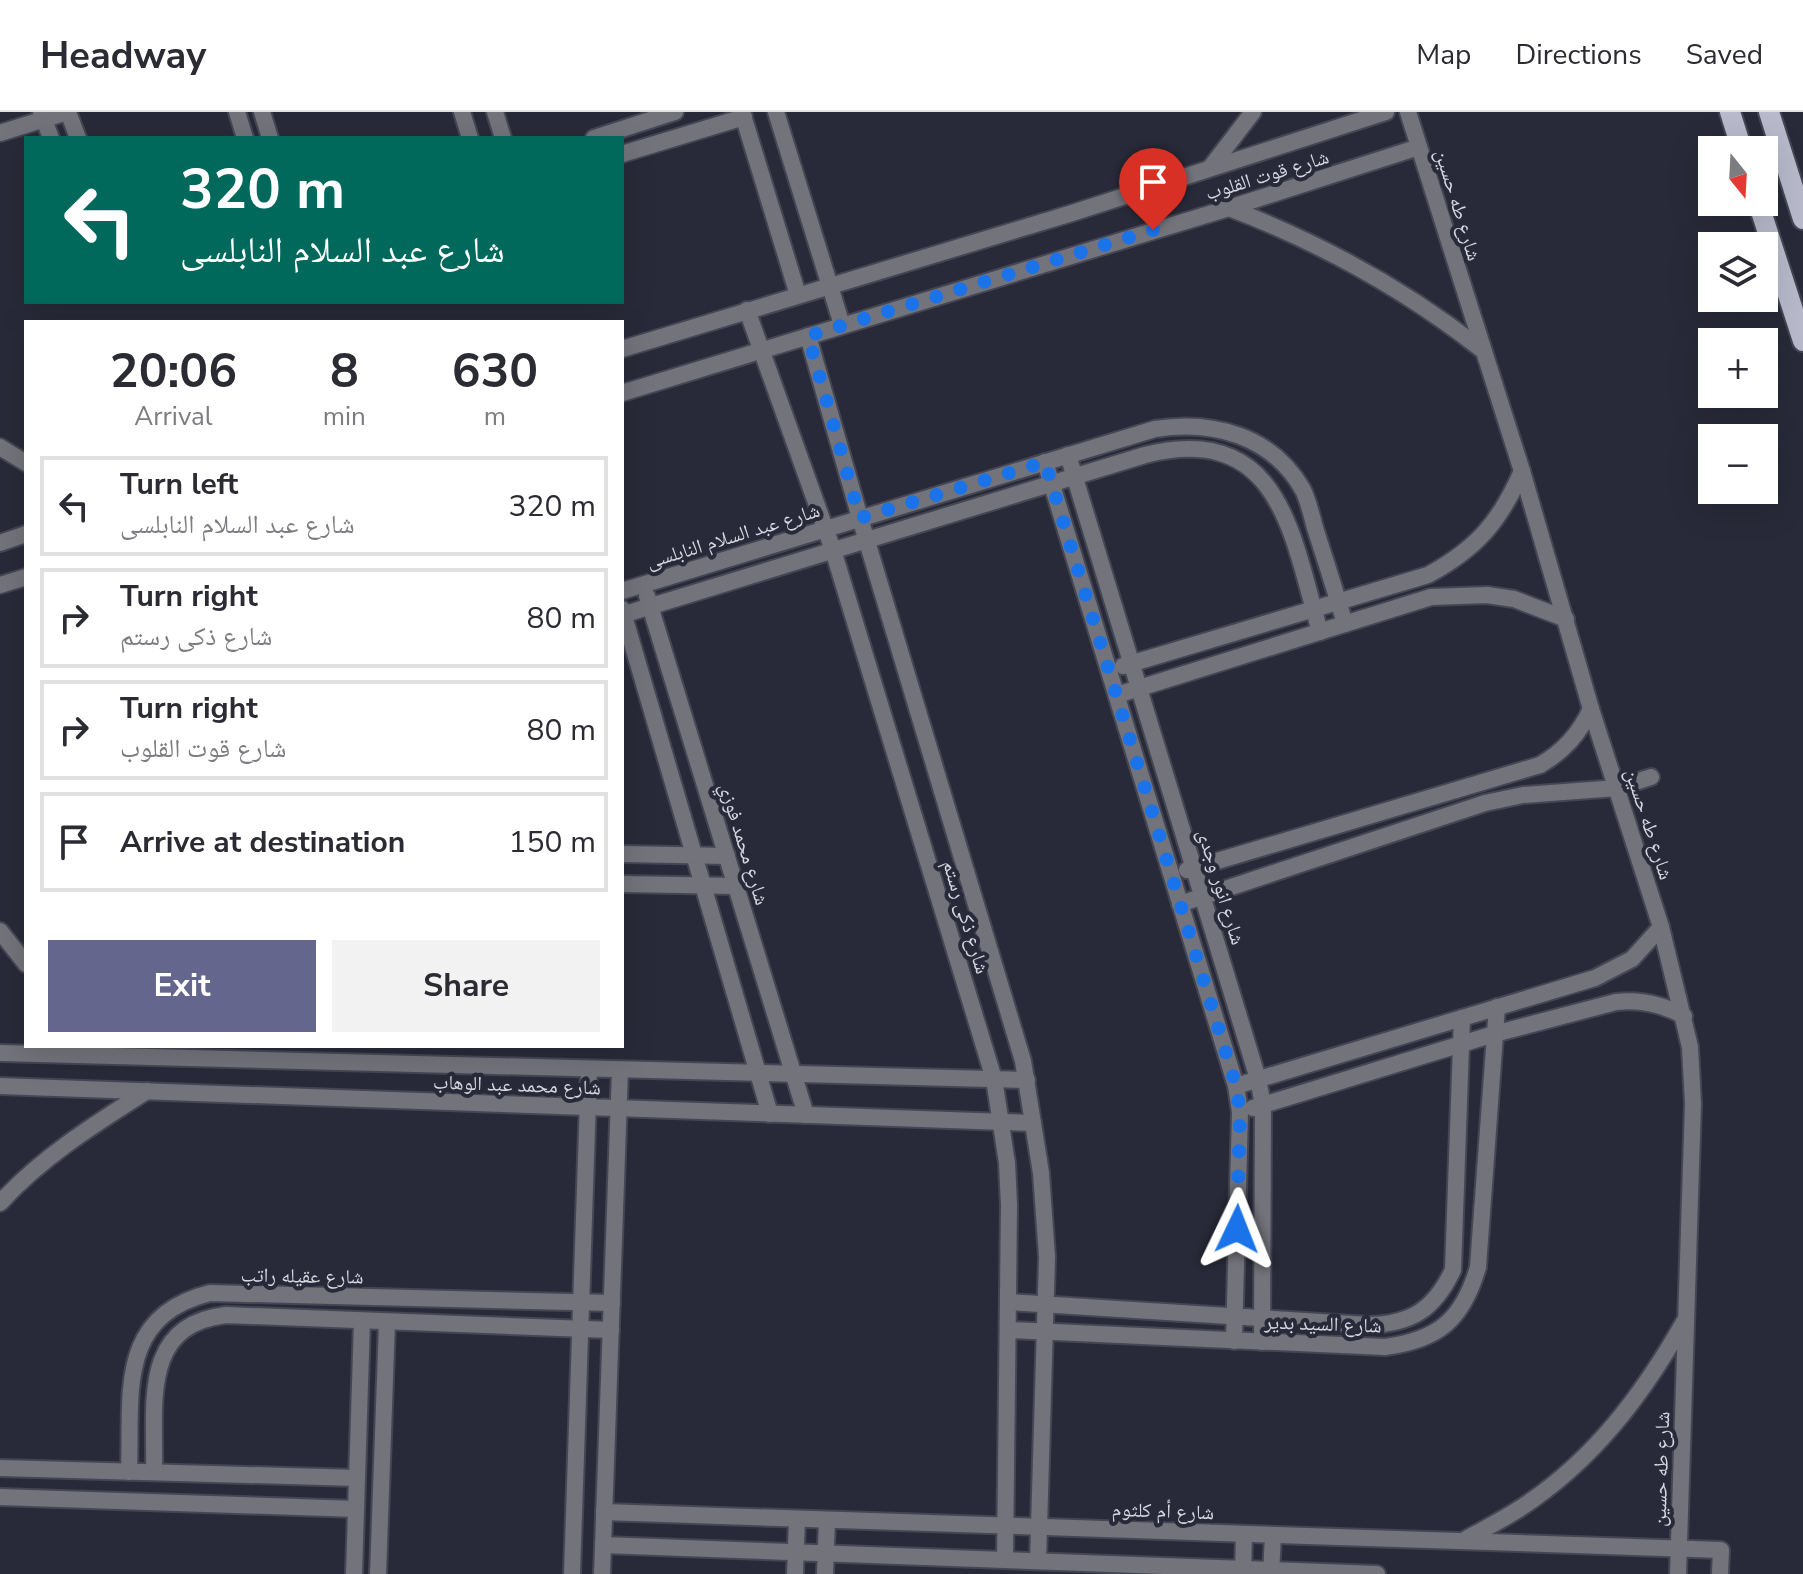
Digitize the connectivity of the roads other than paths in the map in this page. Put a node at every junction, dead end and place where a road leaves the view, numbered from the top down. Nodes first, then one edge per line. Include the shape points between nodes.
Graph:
1 (67, 112) edge
2 (237, 112) edge
3 (262, 112) edge
4 (462, 112) edge
5 (495, 112) edge
6 (675, 112) edge
7 (776, 112) edge
8 (1253, 112) edge
9 (1386, 112) edge
10 (1408, 112) edge
11 (1730, 112) edge
12 (1769, 112) edge
13 (743, 114) edge
14 (43, 116) edge
15 (0, 133) edge
16 (50, 136) edge
17 (77, 136) edge
18 (244, 136) edge
19 (269, 136) edge
20 (469, 136) edge
21 (502, 136) edge
22 (600, 136) edge
23 (1738, 136) edge
24 (1419, 147) junction
25 (624, 153) edge
26 (1210, 168) junction
27 (1229, 208) junction
28 (1763, 216) edge
29 (1803, 219) edge
30 (829, 285) junction
31 (798, 295) junction
32 (747, 310) junction
33 (842, 325) junction
34 (808, 336) junction
35 (1803, 341) edge
36 (624, 348) edge
37 (1482, 349) junction
38 (762, 350) junction
39 (624, 392) edge
40 (0, 447) edge
41 (1068, 455) junction
42 (24, 462) edge
43 (1045, 462) junction
44 (1522, 471) junction
45 (1074, 477) junction
46 (1052, 483) junction
47 (860, 518) junction
48 (826, 529) junction
49 (24, 535) edge
50 (866, 540) junction
51 (0, 543) edge
52 (833, 550) junction
53 (24, 578) edge
54 (643, 584) junction
55 (0, 585) edge
56 (624, 590) edge
57 (1338, 602) junction
58 (650, 607) junction
59 (1314, 609) junction
60 (624, 613) edge
61 (624, 616) edge
62 (1566, 619) junction
63 (1345, 624) junction
64 (1320, 632) junction
65 (1131, 663) junction
66 (1109, 670) junction
67 (1139, 688) junction
68 (1117, 695) junction
69 (1591, 709) junction
70 (1651, 777) dead end
71 (1617, 788) junction
72 (624, 854) edge
73 (695, 855) junction
74 (727, 856) junction
75 (1194, 868) junction
76 (1172, 875) junction
77 (624, 884) edge
78 (704, 886) junction
79 (736, 886) junction
80 (1203, 897) junction
81 (1180, 904) junction
82 (1661, 927) junction
83 (0, 931) edge
84 (24, 961) edge
85 (1497, 1007) junction
86 (1684, 1016) junction
87 (1462, 1018) junction
88 (1494, 1034) junction
89 (1460, 1045) junction
90 (134, 1048) edge
91 (0, 1053) edge
92 (151, 1057) junction
93 (589, 1069) junction
94 (620, 1070) junction
95 (759, 1073) junction
96 (794, 1074) junction
97 (994, 1079) junction
98 (1258, 1079) junction
99 (1027, 1080) junction
100 (0, 1086) edge
101 (1236, 1086) junction
102 (147, 1091) junction
103 (1263, 1105) junction
104 (588, 1107) junction
105 (619, 1108) junction
106 (1240, 1112) junction
107 (770, 1114) junction
108 (806, 1115) junction
109 (1002, 1122) junction
110 (1033, 1123) junction
111 (0, 1203) edge
112 (1009, 1302) junction
113 (581, 1303) junction
114 (612, 1303) junction
115 (1045, 1305) junction
116 (1235, 1316) junction
117 (1686, 1317) junction
118 (1262, 1318) junction
119 (362, 1321) junction
120 (387, 1322) junction
121 (580, 1329) junction
122 (611, 1330) junction
123 (1009, 1330) junction
124 (1045, 1332) junction
125 (1234, 1341) junction
126 (1262, 1342) junction
127 (0, 1468) edge
128 (129, 1472) junction
129 (154, 1472) junction
130 (357, 1478) junction
131 (0, 1497) edge
132 (356, 1509) junction
133 (604, 1512) junction
134 (797, 1519) junction
135 (827, 1520) junction
136 (1006, 1526) junction
137 (1039, 1527) junction
138 (1244, 1534) junction
139 (1273, 1535) junction
140 (1464, 1540) junction
141 (603, 1545) junction
142 (1679, 1548) junction
143 (796, 1552) junction
144 (825, 1553) junction
145 (1005, 1560) junction
146 (1038, 1561) junction
147 (1243, 1571) edge
148 (1272, 1572) edge
149 (354, 1574) edge
150 (378, 1574) edge
151 (572, 1574) edge
152 (602, 1574) edge
153 (795, 1574) edge
154 (825, 1574) edge
155 (1377, 1574) edge
156 (1678, 1574) edge
157 (1720, 1574) edge

1 - 14 street
1 - 17 street
2 - 18 street
3 - 19 street
4 - 20 street
5 - 21 street
6 - 22 street
7 - 30 street
8 - 26 street
9 - 26 street, شارع قوت القلوب
10 - 24 street, شارع طه حسين
11 - 23 main road
12 - 29 main road
13 - 25 street
13 - 31 street
14 - 15 street
14 - 16 street
24 - 27 street, شارع قوت القلوب
24 - 37 street, شارع طه حسين
26 - 30 street, شارع قوت القلوب
27 - 33 street, شارع قوت القلوب
27 - 37 street via 1362,267
28 - 35 main road
30 - 31 street, شارع قوت القلوب
30 - 33 street
31 - 32 street, شارع قوت القلوب
32 - 36 street, شارع قوت القلوب
32 - 38 street, شارع ذكى رستم
33 - 34 street, شارع قوت القلوب
34 - 38 street, شارع قوت القلوب
34 - 47 street, شارع ذكى رستم
37 - 44 street, شارع طه حسين
38 - 39 street, شارع قوت القلوب
38 - 48 street, شارع ذكى رستم
40 - 42 street
41 - 43 street, شارع عبد السلام النابلسى
41 - 45 street, شارع انور وجدى
41 - 57 street, شارع عبد السلام النابلسى via 1183,424 1231,432 1253,442 1281,463 1304,492
43 - 46 street
43 - 47 street, شارع عبد السلام النابلسى
44 - 57 street via 1495,522 1453,561 1428,575
44 - 62 street, شارع طه حسين
45 - 46 street
45 - 59 street via 1172,448 1201,448 1228,456 1252,470 1286,514
45 - 65 street, شارع انور وجدى
46 - 50 street
46 - 66 street
47 - 48 street, شارع عبد السلام النابلسى
47 - 50 street, شارع ذكى رستم
48 - 52 street, شارع ذكى رستم
48 - 54 street, شارع عبد السلام النابلسى
49 - 51 street
50 - 52 street
50 - 99 street, شارع ذكى رستم
52 - 58 street
52 - 97 street, شارع ذكى رستم
53 - 55 street
54 - 56 street, شارع عبد السلام النابلسى
54 - 58 street, شارع محمد فوزي
57 - 59 street
57 - 63 street, شارع عبد السلام النابلسى
58 - 60 street
58 - 74 street, شارع محمد فوزي
59 - 64 street
59 - 65 street
61 - 73 street
62 - 63 street via 1514,599 1459,594 1431,597
62 - 69 street, شارع طه حسين
63 - 64 street
64 - 67 street
65 - 66 street
65 - 67 street, شارع انور وجدى
66 - 68 street
67 - 68 street
67 - 75 street, شارع انور وجدى
68 - 76 street
69 - 71 street, شارع طه حسين
69 - 75 street via 1566,748 1540,765
70 - 71 street
71 - 80 street via 1485,803
71 - 82 street, شارع طه حسين
72 - 73 street
73 - 74 street
73 - 78 street
74 - 79 street, شارع محمد فوزي
75 - 76 street
75 - 80 street, شارع انور وجدى
76 - 81 street
77 - 78 street
78 - 79 street
78 - 95 street
79 - 96 street, شارع محمد فوزي
80 - 81 street
80 - 98 street, شارع انور وجدى
81 - 101 street
82 - 85 street via 1632,959 1608,973
82 - 86 street, شارع طه حسين
83 - 84 street
85 - 87 street
85 - 88 street, شارع السيد بدير
86 - 88 street via 1658,1004 1630,1001
86 - 117 street, شارع طه حسين via 1693,1104
87 - 89 street, شارع السيد بدير
87 - 98 street
88 - 89 street
88 - 126 street, شارع السيد بدير via 1478,1267 1471,1293 1456,1315 1436,1333 1411,1344
89 - 103 street
89 - 118 street, شارع السيد بدير via 1453,1270 1444,1290 1411,1318 1390,1324
90 - 92 street
91 - 92 street, شارع محمد عبد الوهاب
92 - 93 street, شارع محمد عبد الوهاب
93 - 94 street, شارع محمد عبد الوهاب
93 - 104 street
94 - 95 street, شارع محمد عبد الوهاب
94 - 105 street
95 - 96 street, شارع محمد عبد الوهاب
95 - 107 street
96 - 97 street, شارع محمد عبد الوهاب
96 - 108 street, شارع محمد فوزي
97 - 99 street, شارع محمد عبد الوهاب
97 - 109 street, شارع ذكى رستم
98 - 101 street
98 - 103 street, شارع انور وجدى
99 - 110 street, شارع ذكى رستم
100 - 102 street, شارع محمد عبد الوهاب
101 - 106 street
102 - 104 street, شارع محمد عبد الوهاب
102 - 111 street via 51,1157
103 - 106 street
103 - 118 street, شارع انور وجدى
104 - 105 street, شارع محمد عبد الوهاب
104 - 113 street
105 - 107 street, شارع محمد عبد الوهاب
105 - 114 street
106 - 116 street
107 - 108 street, شارع محمد عبد الوهاب
108 - 109 street, شارع محمد عبد الوهاب
109 - 110 street, شارع محمد عبد الوهاب
109 - 112 street, شارع ذكى رستم via 1009,1191
110 - 115 street, شارع ذكى رستم via 1045,1218
112 - 115 street, شارع السيد بدير
112 - 123 street, شارع ذكى رستم
113 - 114 street, شارع عقيله راتب
113 - 121 street
113 - 128 street, شارع عقيله راتب via 210,1293 186,1299 148,1330 137,1352
114 - 122 street
115 - 116 street, شارع السيد بدير
115 - 124 street, شارع ذكى رستم
116 - 118 street, شارع السيد بدير
116 - 125 street
117 - 140 street via 1655,1373 1571,1470
117 - 142 street, شارع طه حسين
118 - 126 street, شارع انور وجدى
119 - 120 street, شارع عقيله راتب
119 - 129 street, شارع عقيله راتب via 226,1315 184,1327 159,1362
119 - 130 street
120 - 121 street, شارع عقيله راتب
120 - 150 street
121 - 122 street, شارع عقيله راتب
121 - 151 street
122 - 133 street
123 - 124 street, شارع السيد بدير
123 - 136 street, شارع ذكى رستم
124 - 125 street, شارع السيد بدير
124 - 137 street, شارع ذكى رستم
125 - 126 street, شارع السيد بدير
127 - 128 street
128 - 129 street
129 - 130 street
130 - 132 street
131 - 132 street
132 - 149 street
133 - 134 street, شارع أم كلثوم
133 - 141 street
134 - 135 street, شارع أم كلثوم
134 - 143 street
135 - 136 street, شارع أم كلثوم
135 - 144 street
136 - 137 street, شارع أم كلثوم
136 - 145 street, شارع ذكى رستم
137 - 138 street, شارع أم كلثوم
137 - 146 street, شارع ذكى رستم
138 - 139 street, شارع أم كلثوم
138 - 147 street
139 - 140 street, شارع أم كلثوم
139 - 148 street
140 - 142 street, شارع أم كلثوم
141 - 143 street
141 - 152 street
142 - 156 street, شارع طه حسين
142 - 157 street, شارع أم كلثوم via 1721,1550
143 - 144 street
143 - 153 street
144 - 145 street
144 - 154 street
145 - 146 street
146 - 147 street
147 - 148 street
148 - 155 street

